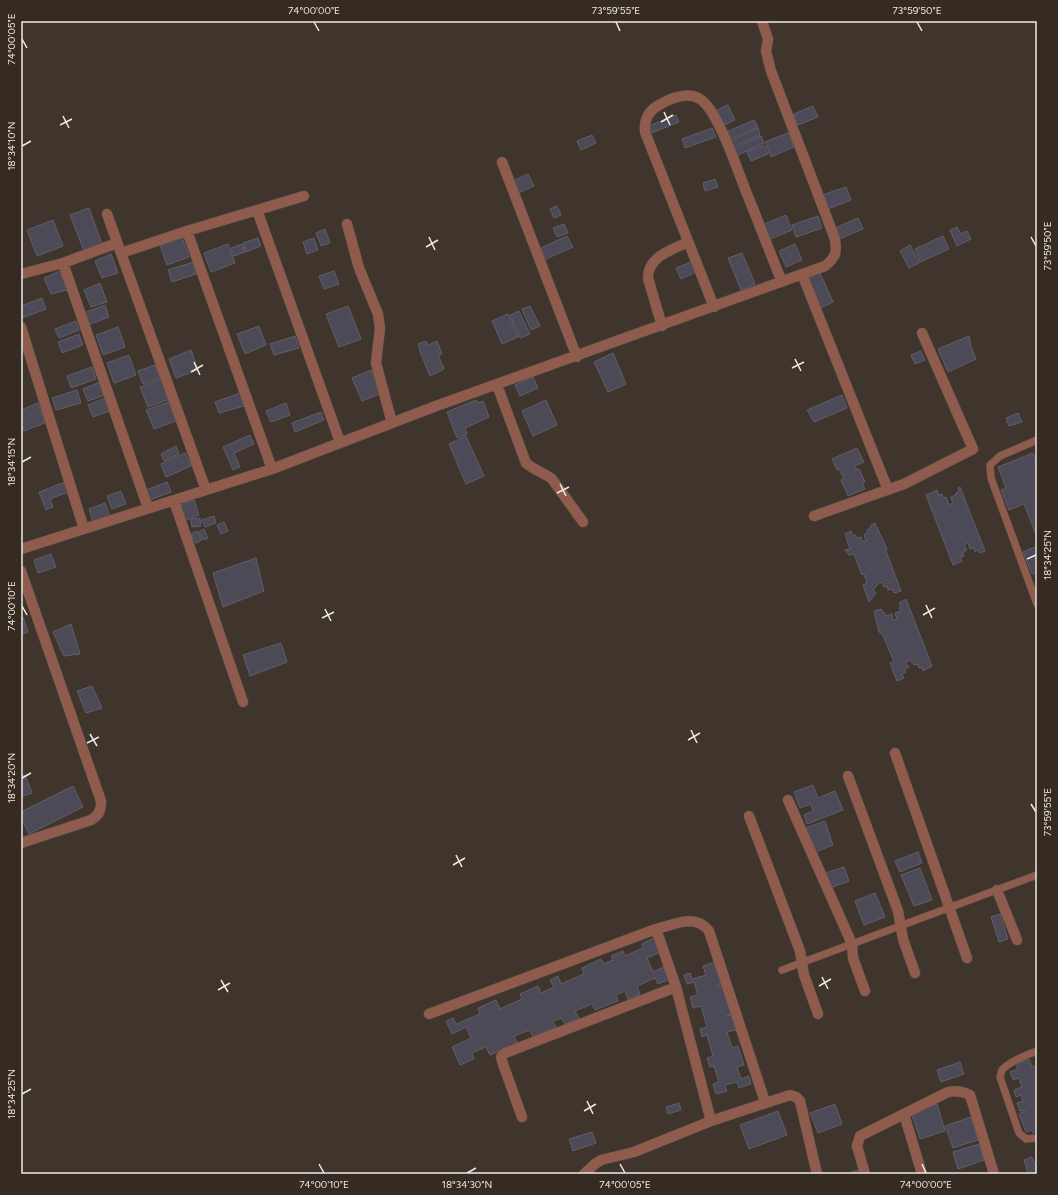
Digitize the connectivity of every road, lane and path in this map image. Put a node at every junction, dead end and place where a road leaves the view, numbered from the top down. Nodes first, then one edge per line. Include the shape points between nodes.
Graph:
1 (762, 21) edge
2 (502, 162) dead end
3 (304, 196) dead end
4 (257, 210) junction
5 (107, 214) dead end
6 (347, 224) dead end
7 (187, 231) junction
8 (688, 242) junction
9 (118, 243) junction
10 (121, 253) junction
11 (63, 263) junction
12 (21, 274) edge
13 (802, 274) junction
14 (782, 282) junction
15 (714, 307) junction
16 (662, 326) junction
17 (21, 328) edge
18 (922, 333) dead end
19 (577, 357) junction
20 (497, 385) junction
21 (392, 423) junction
22 (1037, 440) edge
23 (340, 442) junction
24 (272, 469) junction
25 (206, 490) junction
26 (888, 490) junction
27 (174, 501) junction
28 (148, 508) junction
29 (814, 516) dead end
30 (583, 522) dead end
31 (84, 529) junction
32 (21, 549) edge
33 (21, 571) edge
34 (1035, 594) edge
35 (1037, 604) edge
36 (243, 702) dead end
37 (895, 753) dead end
38 (848, 776) dead end
39 (788, 800) dead end
40 (749, 816) dead end
41 (21, 843) edge
42 (1037, 875) edge
43 (997, 890) junction
44 (950, 908) junction
45 (901, 925) junction
46 (656, 929) junction
47 (1017, 940) dead end
48 (852, 944) junction
49 (967, 958) dead end
50 (803, 962) junction
51 (782, 970) dead end
52 (915, 973) dead end
53 (676, 987) junction
54 (865, 991) dead end
55 (430, 1014) dead end
56 (818, 1014) dead end
57 (1037, 1051) edge
58 (765, 1102) junction
59 (904, 1114) junction
60 (522, 1117) dead end
61 (711, 1120) junction
62 (1037, 1138) edge
63 (584, 1174) edge
64 (817, 1174) edge
65 (865, 1174) edge
66 (922, 1174) edge
67 (994, 1174) edge

1 - 13 street via 768,39 766,51 771,71 835,239 836,254 832,260 825,266
2 - 19 street
3 - 4 street
4 - 7 street
4 - 23 street
5 - 9 street
6 - 21 street via 359,268 378,314 380,328 376,363
7 - 10 street
7 - 24 street
8 - 14 street via 645,125 646,118 657,106 688,95 706,104 726,140
8 - 15 street
8 - 16 street via 655,259 648,272
9 - 10 street
9 - 11 street
10 - 25 street
11 - 12 street
11 - 28 street
13 - 14 street
13 - 26 street
14 - 15 street
15 - 16 street
16 - 19 street
17 - 31 street
18 - 26 street via 973,449
19 - 20 street
20 - 21 street
20 - 30 street via 526,463 552,479
21 - 23 street
22 - 34 lane via 1000,456 990,465 991,478
23 - 24 street
24 - 25 street
25 - 27 street
26 - 29 street
27 - 28 street
27 - 36 street
28 - 31 street
31 - 32 street
33 - 41 street via 101,810 91,820
34 - 35 lane
37 - 44 street
38 - 45 street
39 - 48 street
40 - 50 street
42 - 43 lane
43 - 44 lane
43 - 47 street
44 - 45 lane
44 - 49 street
45 - 48 lane
45 - 52 street
46 - 53 street
46 - 55 street
46 - 58 street via 691,920 705,925 709,931
48 - 50 lane
48 - 54 street via 853,958
50 - 51 lane
50 - 56 street via 804,975
53 - 60 street via 505,1053 501,1057 502,1064
53 - 61 street
57 - 62 lane via 1027,1054 1003,1069 1000,1077 1019,1133 1026,1139
58 - 61 street
58 - 64 street via 790,1095 800,1101
59 - 65 street via 860,1136 857,1146
59 - 66 street
59 - 67 street via 948,1092 956,1090 970,1094
61 - 63 street via 634,1152 601,1160

